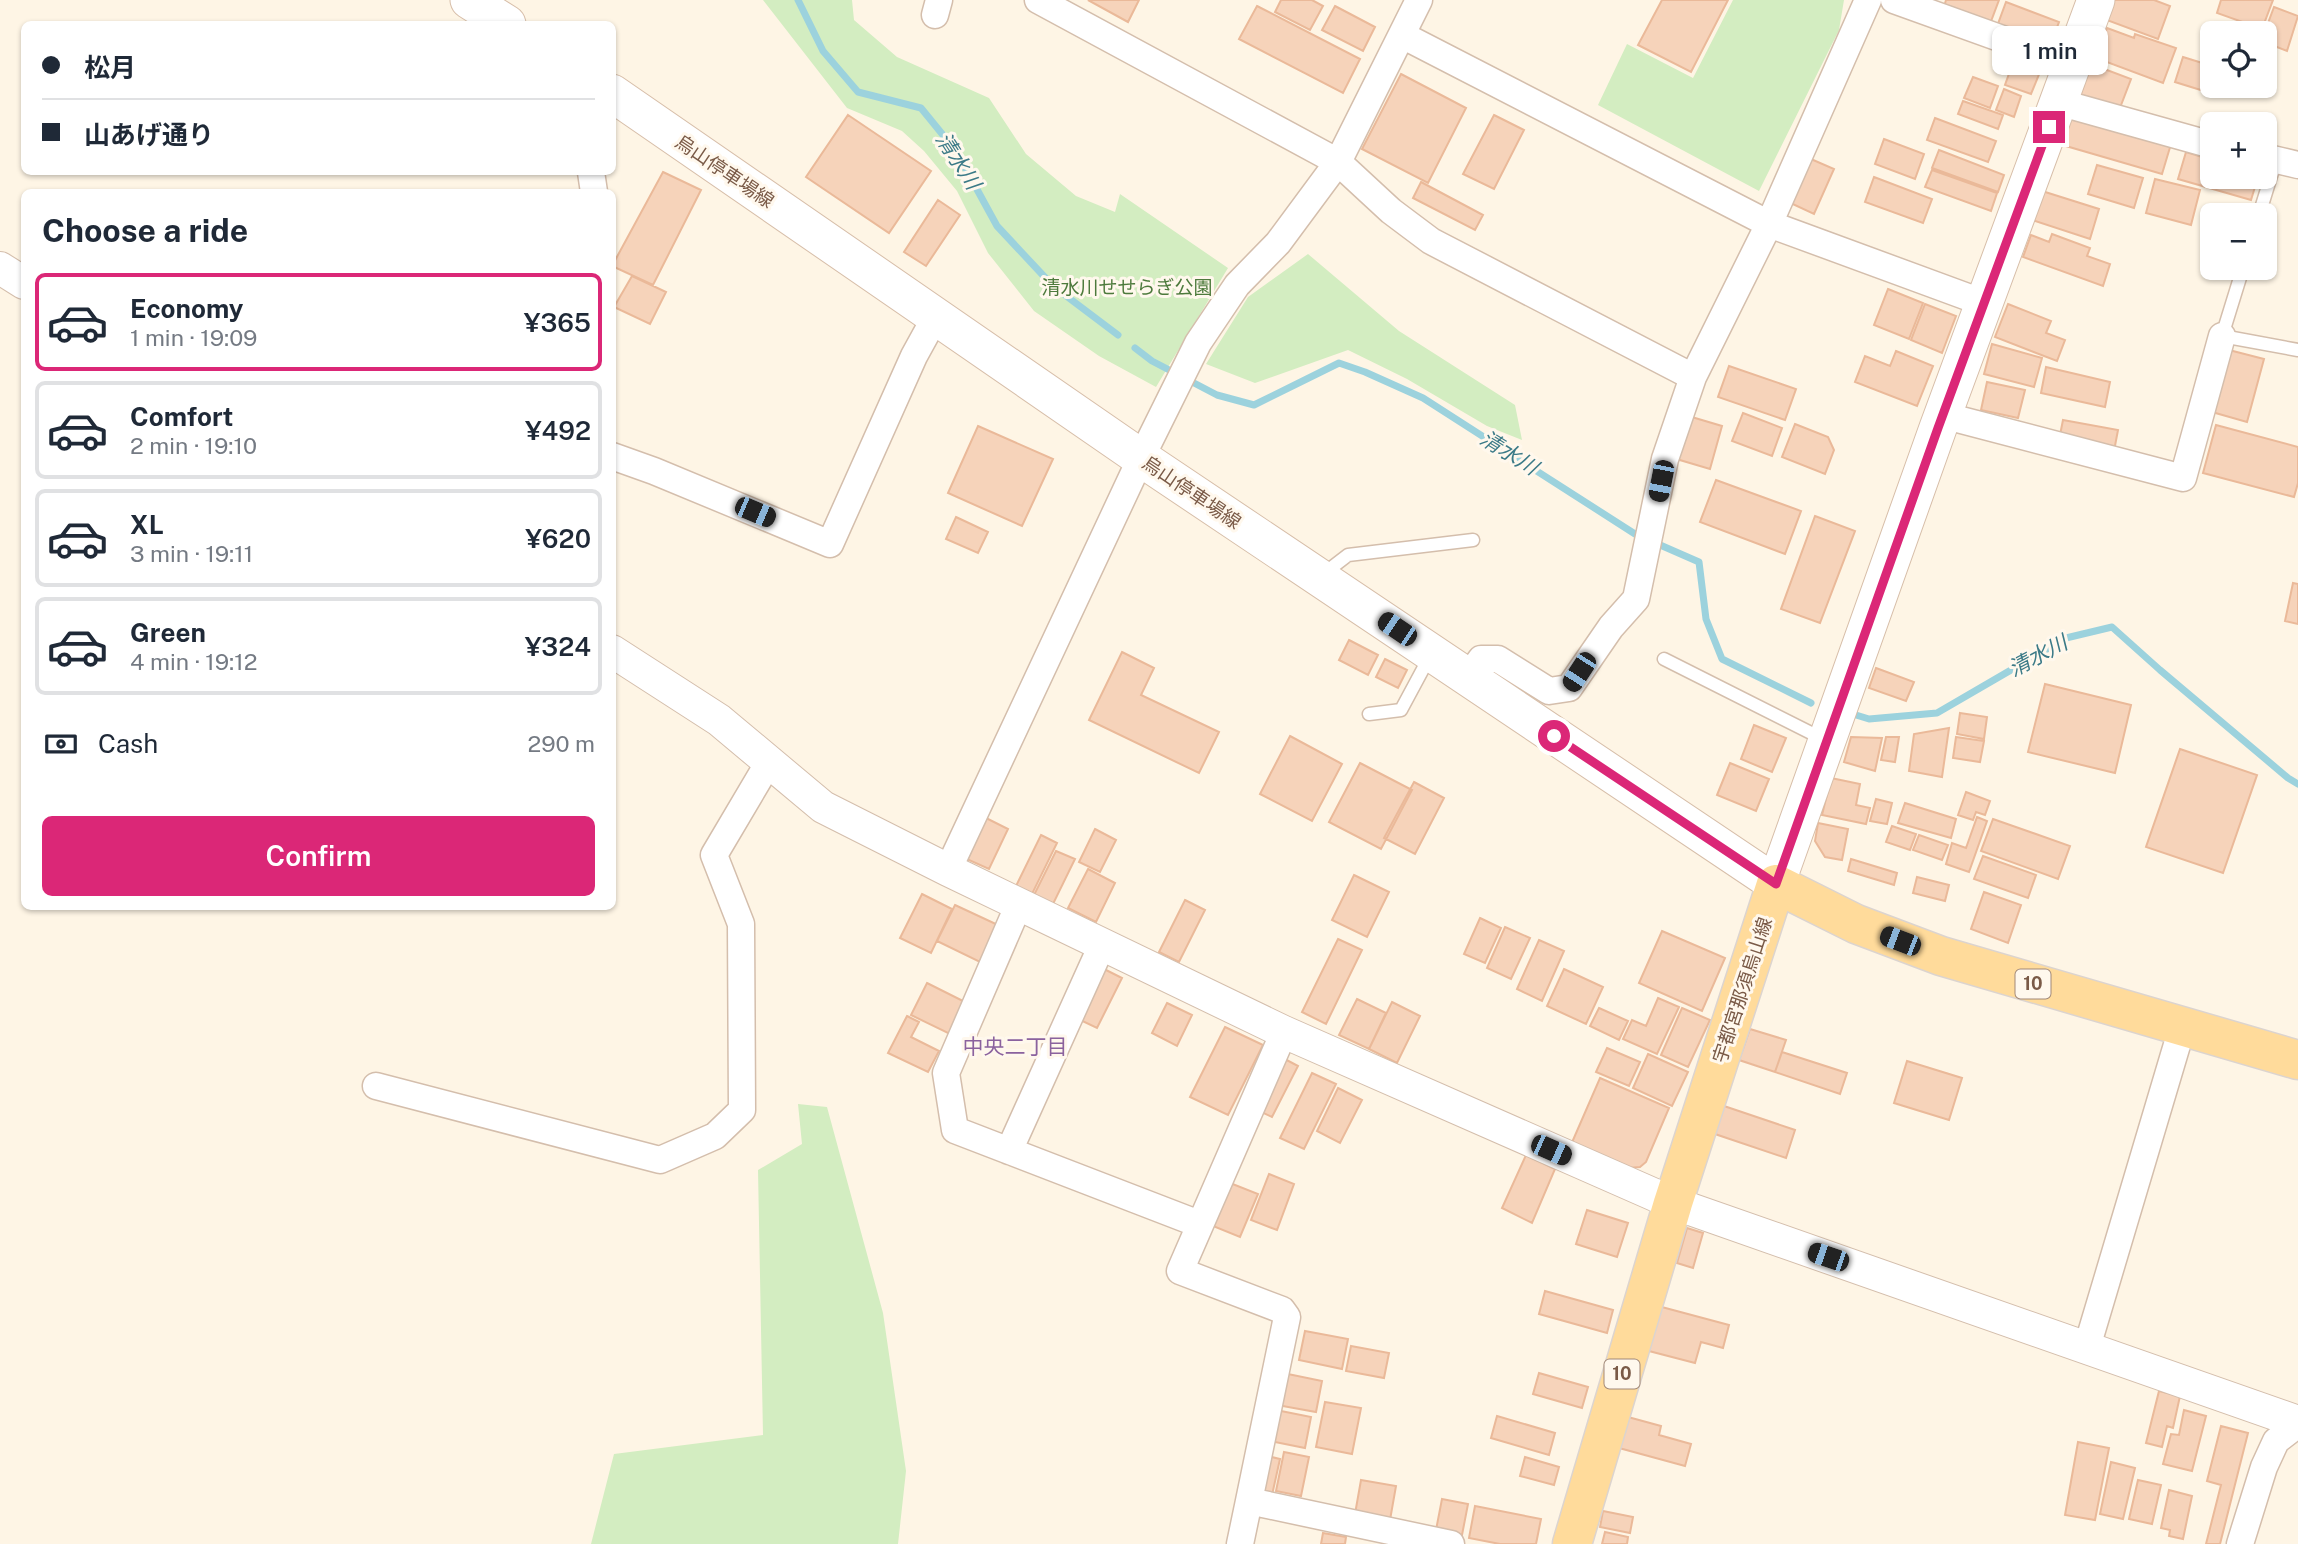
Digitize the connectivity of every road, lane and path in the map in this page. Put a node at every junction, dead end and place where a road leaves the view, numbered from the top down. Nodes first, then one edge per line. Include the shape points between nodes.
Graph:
1 (469, 0) edge
2 (1038, 0) edge
3 (1419, 0) edge
4 (1868, 0) edge
5 (1894, 0) edge
6 (2096, 0) edge
7 (502, 21) edge
8 (1402, 35) junction
9 (2072, 64) junction
10 (616, 96) edge
11 (2058, 102) junction
12 (2200, 142) edge
13 (2279, 161) edge
14 (1338, 162) junction
15 (2263, 203) edge
16 (1769, 224) junction
17 (0, 268) edge
18 (2239, 280) edge
19 (21, 281) edge
20 (1984, 303) junction
21 (936, 316) junction
22 (2222, 336) junction
23 (2298, 350) edge
24 (1693, 377) junction
25 (1942, 415) junction
26 (616, 457) edge
27 (1141, 458) junction
28 (1473, 540) dead end
29 (1319, 577) junction
30 (1431, 652) junction
31 (616, 654) edge
32 (1664, 659) dead end
33 (1468, 677) junction
34 (1369, 715) dead end
35 (1826, 740) junction
36 (769, 762) junction
37 (948, 870) junction
38 (1776, 884) junction
39 (1019, 904) junction
40 (1102, 945) junction
41 (2182, 1028) junction
42 (1284, 1032) junction
43 (2298, 1060) edge
44 (376, 1086) dead end
45 (1009, 1151) junction
46 (1673, 1203) junction
47 (1199, 1224) junction
48 (2087, 1347) junction
49 (2298, 1423) edge
50 (1249, 1501) junction
51 (1240, 1544) edge
52 (1451, 1544) edge
53 (1572, 1544) edge
54 (2240, 1544) edge

1 - 7 main road
2 - 14 street
3 - 8 street
4 - 16 street
5 - 9 street
6 - 9 main road
8 - 14 street
8 - 16 street
9 - 11 main road
10 - 21 main road, 烏山停車場線
11 - 12 street
11 - 20 main road
13 - 15 lane
14 - 24 street via 1431,242
14 - 27 street via 1278,243 1237,285 1198,343
16 - 20 street
16 - 24 street
17 - 19 street
18 - 22 lane
20 - 25 main road
21 - 26 street via 831,544
21 - 27 main road, 烏山停車場線
22 - 23 lane
22 - 25 street via 2183,478
24 - 33 street via 1665,459 1636,599 1569,688 1549,691 1498,659 1481,659
25 - 35 main road
27 - 29 main road, 烏山停車場線
27 - 37 street
28 - 29 lane via 1348,555
29 - 30 main road, 烏山停車場線
30 - 33 main road, 烏山停車場線
30 - 34 lane via 1401,710
31 - 36 street via 719,720
32 - 35 lane
33 - 38 main road, 烏山停車場線
35 - 38 main road
36 - 37 street via 823,807
36 - 44 street via 714,855 741,924 742,964 742,1110 715,1136 660,1160
37 - 39 street
38 - 41 main road, 10 via 1856,924 1941,956
38 - 46 main road, 宇都宮那須烏山線 / 10
39 - 40 street
39 - 45 street via 946,1073 955,1130
40 - 42 street
40 - 45 street
41 - 43 main road, 10
41 - 48 street
42 - 46 street
42 - 47 street
45 - 47 street
46 - 48 street
46 - 53 main road, 宇都宮那須烏山線 / 10
47 - 50 street via 1180,1271 1282,1310 1287,1317
48 - 49 street
49 - 54 street via 2276,1441 2264,1466
50 - 51 street
50 - 52 street

